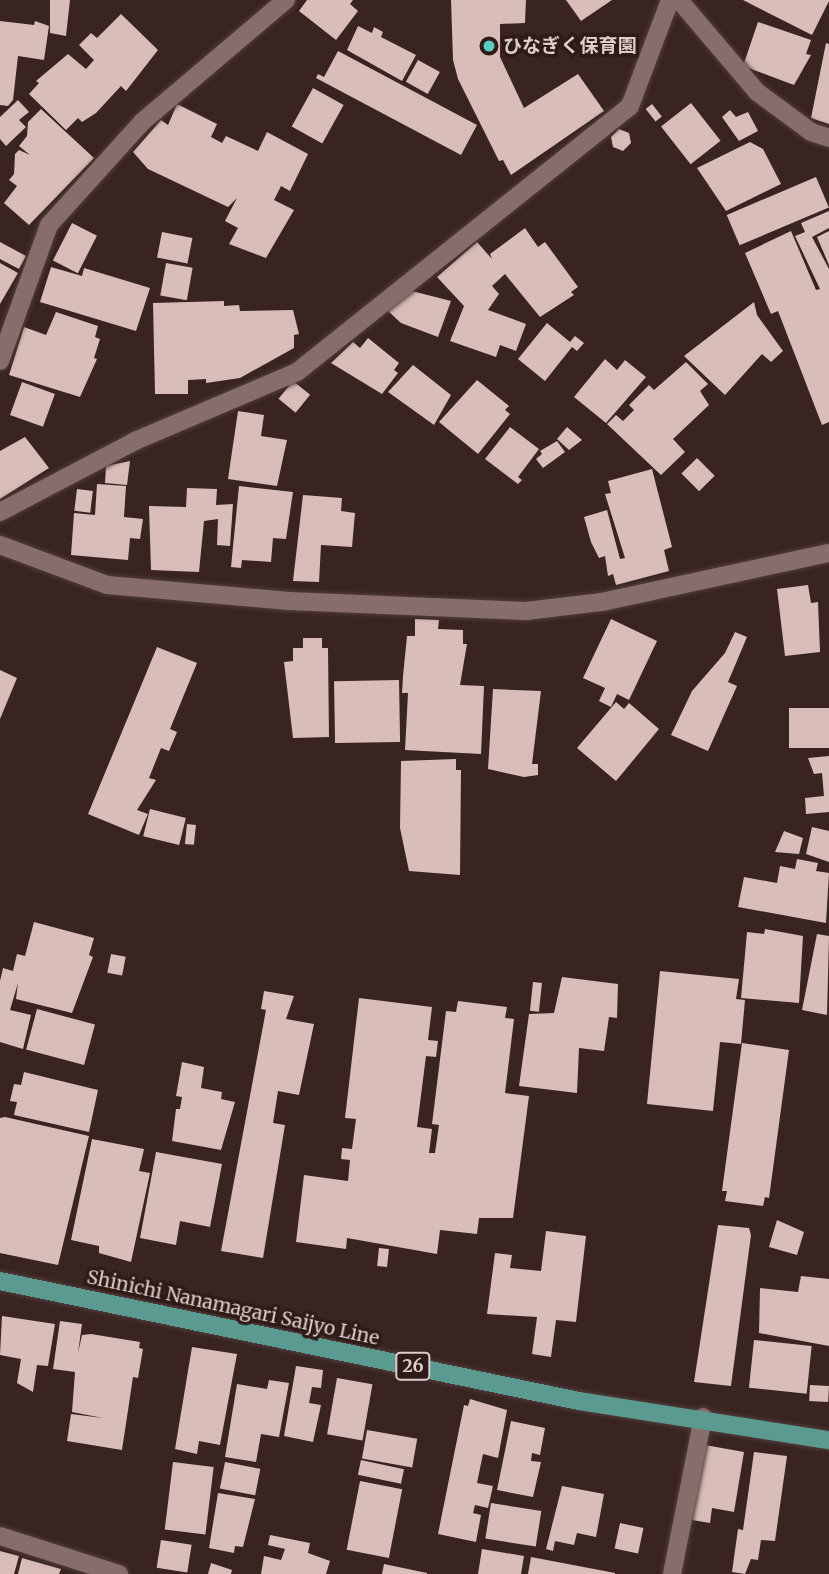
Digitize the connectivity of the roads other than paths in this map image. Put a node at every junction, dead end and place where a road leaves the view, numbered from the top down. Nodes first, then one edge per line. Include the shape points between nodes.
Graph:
1 (286, 0) edge
2 (670, 0) edge
3 (679, 0) edge
4 (829, 138) edge
5 (0, 360) edge
6 (0, 512) edge
7 (0, 545) edge
8 (829, 553) edge
9 (0, 1281) edge
10 (703, 1417) junction
11 (829, 1440) edge
12 (0, 1536) edge
13 (120, 1574) edge
14 (673, 1574) edge

1 - 5 street via 142,122 49,225
2 - 6 street via 630,106 297,372 135,441
3 - 4 street via 757,92 811,132
7 - 8 street via 107,585 289,601 526,611 601,602
9 - 10 main road, Shinichi Nanamagari Saijyo Line / 26 via 579,1401
10 - 11 main road, Shinichi Nanamagari Saijyo Line / 26
10 - 14 street
12 - 13 street

